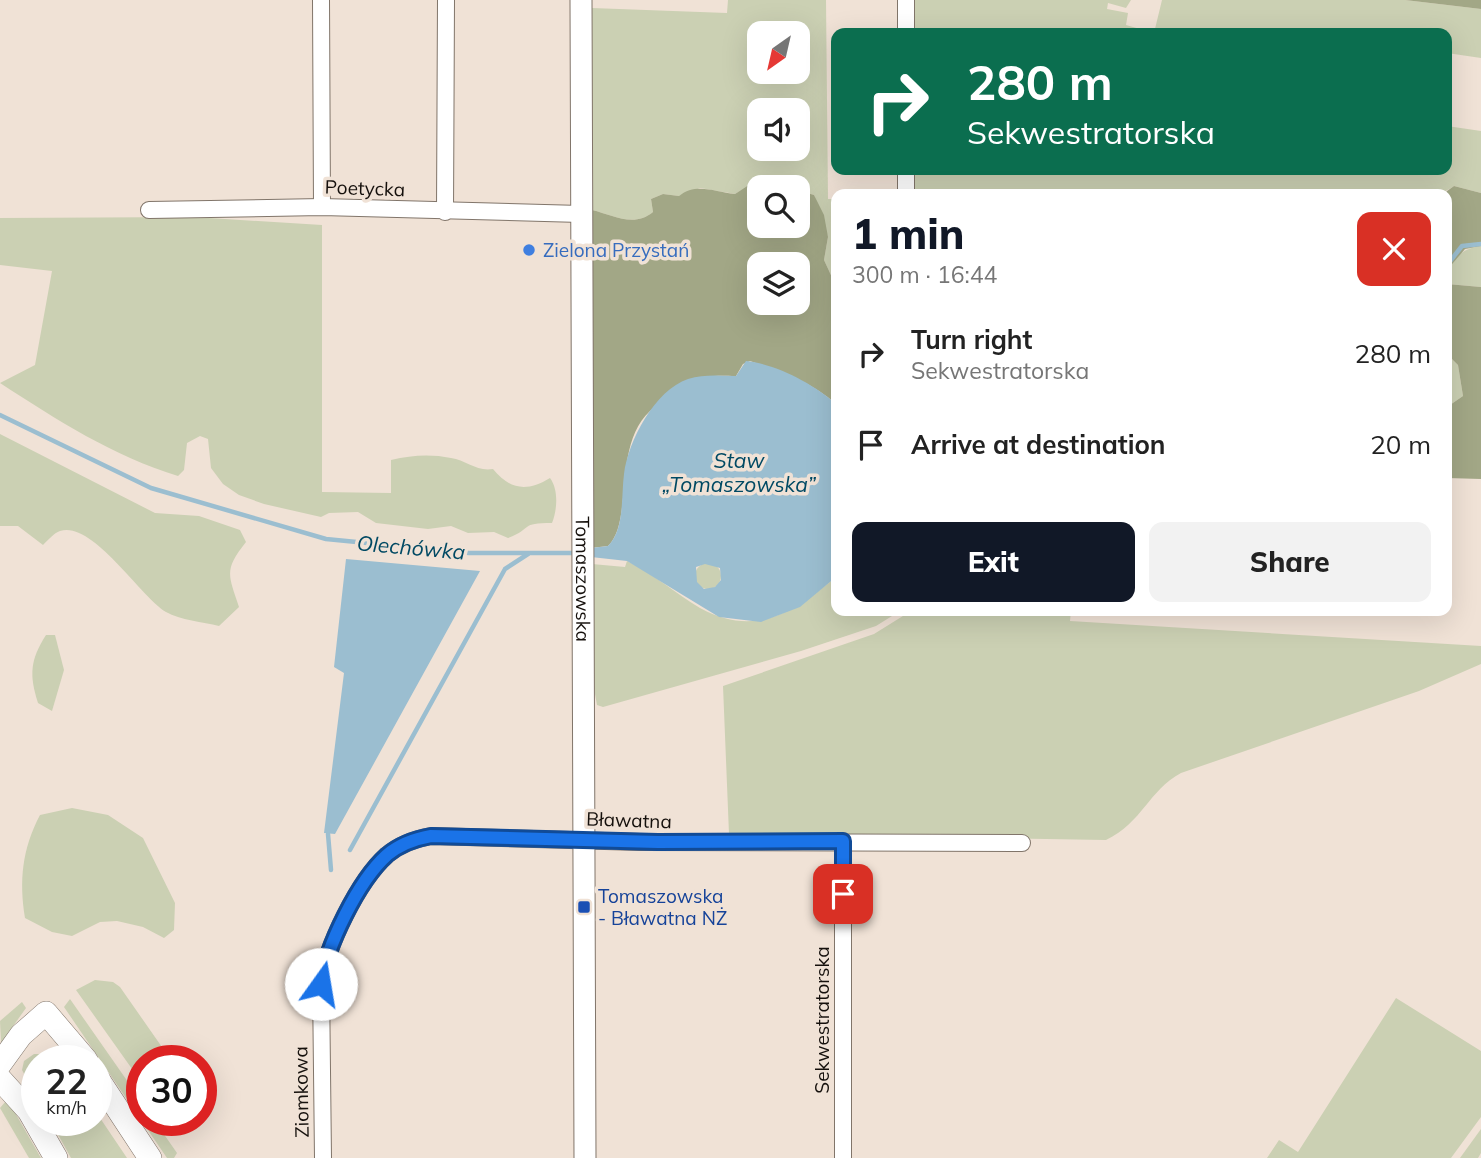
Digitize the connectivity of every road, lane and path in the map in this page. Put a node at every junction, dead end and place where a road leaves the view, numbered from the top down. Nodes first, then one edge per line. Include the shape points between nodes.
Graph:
1 (321, 0) edge
2 (446, 0) edge
3 (581, 0) edge
4 (906, 0) edge
5 (906, 28) edge
6 (323, 207) junction
7 (149, 210) dead end
8 (445, 212) junction
9 (581, 214) junction
10 (583, 840) junction
11 (843, 841) junction
12 (1022, 844) dead end
13 (321, 984) joint
14 (73, 1045) edge
15 (0, 1064) edge
16 (0, 1079) edge
17 (112, 1101) edge
18 (56, 1158) edge
19 (149, 1158) edge
20 (323, 1158) edge
21 (585, 1158) edge
22 (843, 1158) edge

1 - 6 street
2 - 8 street
3 - 9 street, Tomaszowska
4 - 5 street
6 - 7 street, Poetycka
6 - 8 street, Poetycka
8 - 9 street, Poetycka
9 - 10 street, Tomaszowska
10 - 11 street, Bławatna
10 - 13 street, Bławatna via 431,836 400,846 379,864 358,896 327,954
10 - 21 street, Tomaszowska
11 - 12 street, Bławatna
11 - 22 street, Sekwestratorska
13 - 20 street, Ziomkowa
14 - 15 main road via 46,1013 21,1035
16 - 18 main road via 34,1120
17 - 19 main road

